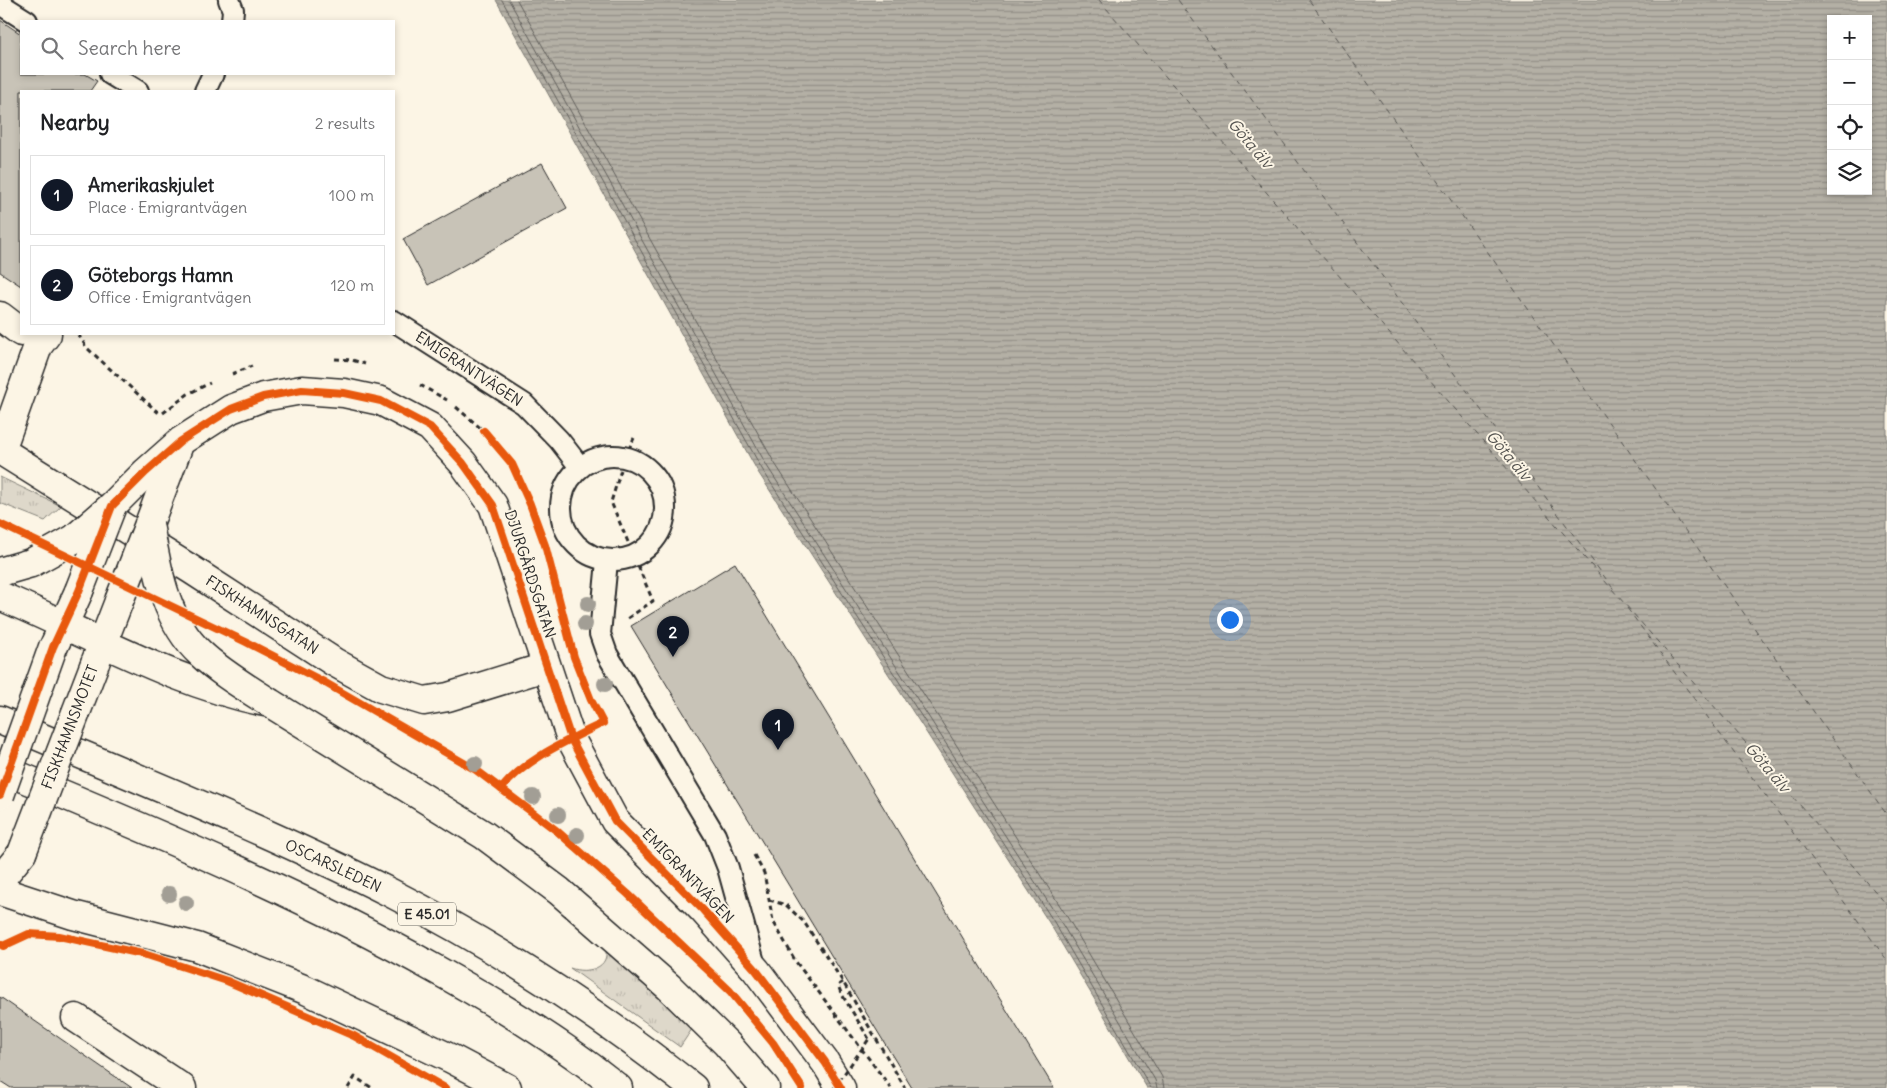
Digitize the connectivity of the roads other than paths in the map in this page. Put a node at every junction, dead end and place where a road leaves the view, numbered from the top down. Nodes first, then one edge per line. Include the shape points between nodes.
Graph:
1 (229, 0) edge
2 (0, 4) edge
3 (25, 20) edge
4 (232, 20) edge
5 (112, 75) edge
6 (212, 75) edge
7 (136, 90) edge
8 (205, 90) edge
9 (0, 316) edge
10 (395, 322) edge
11 (20, 328) edge
12 (32, 336) edge
13 (181, 441) junction
14 (1, 450) edge
15 (580, 467) junction
16 (112, 506) junction
17 (149, 524) junction
18 (607, 561) junction
19 (0, 572) edge
20 (0, 596) edge
21 (64, 623) junction
22 (104, 643) junction
23 (545, 667) junction
24 (270, 703) junction
25 (0, 720) edge
26 (0, 768) edge
27 (0, 795) edge
28 (0, 880) edge
29 (0, 891) edge
30 (756, 970) junction
31 (76, 1018) dead end
32 (182, 1088) edge
33 (507, 1088) edge
34 (618, 1088) edge
35 (693, 1088) edge
36 (765, 1088) edge
37 (841, 1088) edge

1 - 4 lane
2 - 3 lane
5 - 7 lane
6 - 8 lane
9 - 11 main road
10 - 15 lane, EMIGRANTVÄGEN via 524,404
12 - 14 main road
13 - 16 main road, DJURGÅRDSGATAN
13 - 17 main road
13 - 23 main road, DJURGÅRDSGATAN via 231,409 302,390 344,393 381,401 430,427 463,463 493,505
14 - 23 main road, FISKHAMNSGATAN via 334,662 381,688 424,701 448,697
15 - 18 lane via 568,480 562,496 561,514 565,531 576,546 590,556
15 - 18 lane via 594,459 625,457 650,471 664,497 666,511 657,538 634,557
16 - 19 main road, bridge via 74,539 31,563
16 - 21 main road, DJURGÅRDSGATAN, bridge
17 - 22 main road, FISKHAMNSMOTET, bridge
17 - 24 main road, bridge via 159,583 181,629 200,654
18 - 30 lane, EMIGRANTVÄGEN via 600,634 607,654 715,835 728,868
20 - 21 main road
21 - 22 main road
21 - 27 main road, bridge
22 - 24 main road via 239,697
22 - 28 main road, FISKHAMNSMOTET, bridge via 22,853
23 - 30 main road, EMIGRANTVÄGEN via 571,739 615,822 703,910
24 - 36 main road via 484,835 559,891 669,987 727,1044
25 - 35 main road, OSCARSLEDEN / E 45.01 via 230,817 392,894 534,974 646,1050
26 - 34 main road, E 45.01 via 208,854 370,932 508,1010
29 - 33 main road via 73,915 206,950 306,990
30 - 37 main road, EMIGRANTVÄGEN
31 - 32 main road

